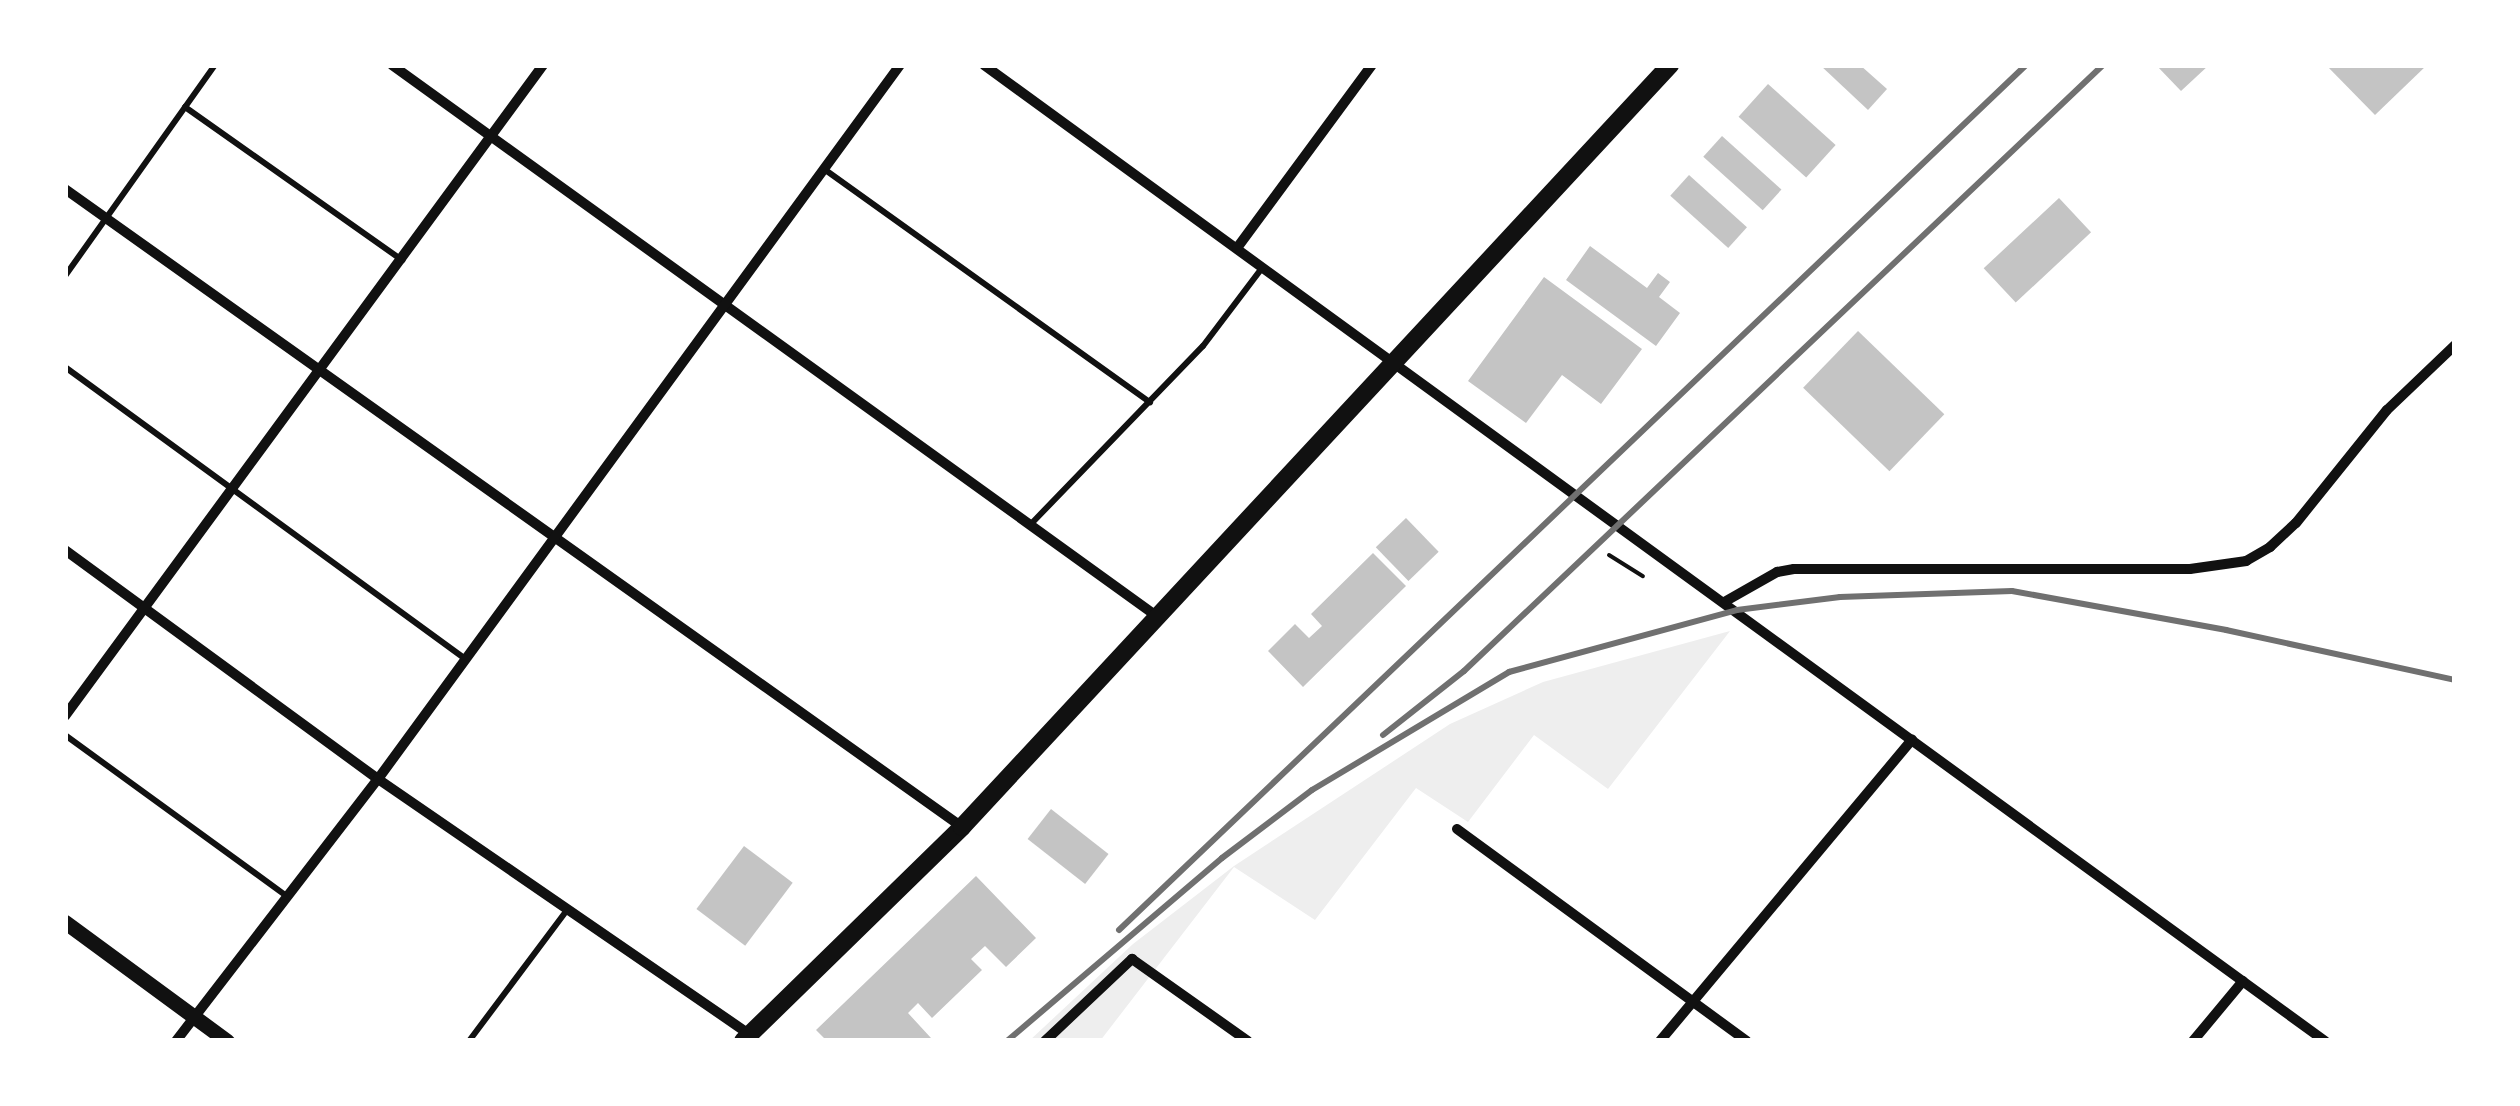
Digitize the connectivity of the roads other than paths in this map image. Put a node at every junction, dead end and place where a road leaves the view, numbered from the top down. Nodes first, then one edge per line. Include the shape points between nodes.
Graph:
1 (214, 65) edge
2 (392, 65) edge
3 (543, 65) edge
4 (900, 65) edge
5 (984, 65) edge
6 (1372, 65) edge
7 (1670, 65) edge
8 (185, 106) junction
9 (492, 136) junction
10 (824, 169) junction
11 (65, 189) edge
12 (106, 218) junction
13 (1237, 248) junction
14 (402, 260) junction
15 (1262, 267) junction
16 (65, 276) edge
17 (724, 306) junction
18 (2455, 345) edge
19 (1392, 361) junction
20 (65, 367) edge
21 (320, 373) junction
22 (1150, 402) junction
23 (234, 489) junction
24 (1030, 526) junction
25 (553, 539) junction
26 (65, 550) edge
27 (1726, 601) junction
28 (144, 608) junction
29 (1159, 618) junction
30 (466, 658) junction
31 (65, 716) edge
32 (65, 735) edge
33 (1912, 740) junction
34 (378, 778) junction
35 (962, 827) junction
36 (1457, 829) dead end
37 (288, 896) junction
38 (568, 909) junction
39 (65, 922) edge
40 (2243, 982) junction
41 (1693, 1001) junction
42 (194, 1017) junction
43 (746, 1038) edge
44 (176, 1041) edge
45 (227, 1041) edge
46 (469, 1041) edge
47 (1045, 1041) edge
48 (1248, 1041) edge
49 (1660, 1041) edge
50 (1747, 1041) edge
51 (2193, 1041) edge
52 (2325, 1041) edge

1 - 8 lane
2 - 9 street
3 - 9 street
4 - 10 street
5 - 13 street
6 - 13 street
7 - 19 main road
8 - 12 lane
8 - 14 lane
9 - 14 street
9 - 17 street
10 - 17 street
10 - 22 lane
11 - 12 street
12 - 16 lane
12 - 21 street
13 - 15 street
14 - 21 street
15 - 19 street
15 - 22 lane via 1203,346
17 - 24 street
17 - 25 street
18 - 27 street via 2387,410 2296,523 2246,561 2190,569 1794,569
19 - 27 street
19 - 29 main road
20 - 23 lane
21 - 23 street
21 - 25 street
22 - 24 lane
23 - 28 street
23 - 30 lane
24 - 29 street
25 - 30 street
25 - 35 street
26 - 28 street
27 - 33 street
28 - 31 street
28 - 34 street
29 - 35 main road
30 - 34 street
32 - 37 lane
33 - 40 street
33 - 41 street
34 - 37 street
34 - 38 street
35 - 43 main road
36 - 41 street
37 - 42 street
38 - 43 street
38 - 46 lane
39 - 42 street
40 - 51 street
40 - 52 street
41 - 49 street
41 - 50 street
42 - 44 street
42 - 45 street
47 - 48 street via 1132,959

